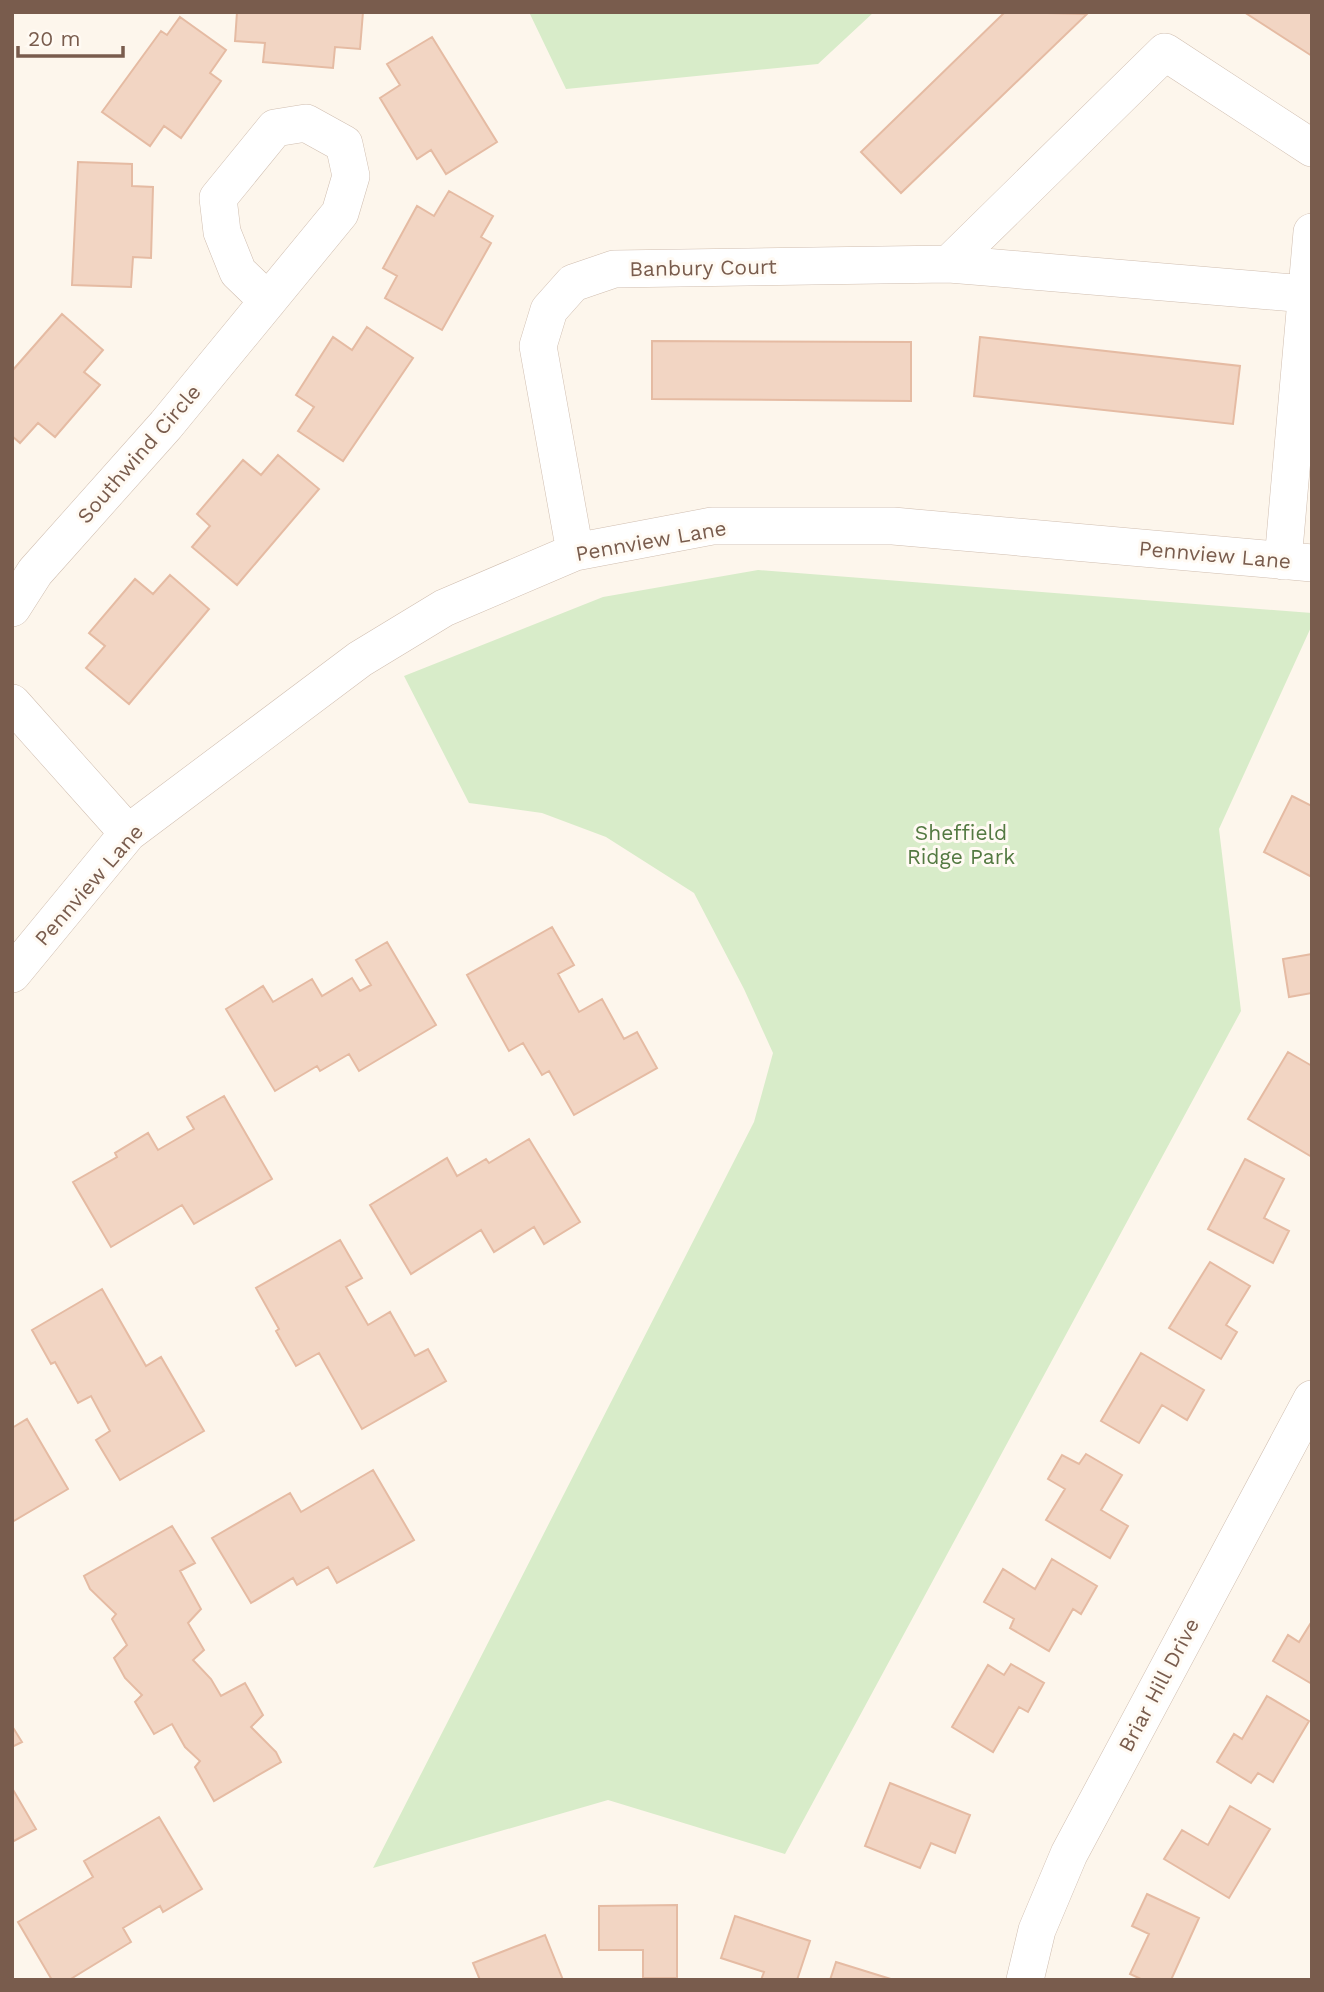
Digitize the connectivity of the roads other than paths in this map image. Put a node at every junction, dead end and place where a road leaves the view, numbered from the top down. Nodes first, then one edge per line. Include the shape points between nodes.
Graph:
1 (1312, 148) edge
2 (1312, 232) edge
3 (949, 264) junction
4 (1306, 294) junction
5 (268, 301) junction
6 (575, 552) junction
7 (1298, 562) edge
8 (12, 608) edge
9 (12, 703) edge
10 (128, 833) junction
11 (12, 974) edge
12 (1312, 1399) edge
13 (1025, 1980) edge

1 - 3 street via 1165,52
2 - 4 street
3 - 4 street, Banbury Court
3 - 6 street, Banbury Court via 614,269 573,283 549,310 538,346
4 - 7 street
5 - 5 street, Southwind Circle via 340,213 351,176 344,144 306,123 275,128 218,198 222,232 239,272
5 - 8 street, Southwind Circle via 35,572
6 - 7 street, Pennview Lane via 712,526 893,526
6 - 10 street, Pennview Lane via 444,608 360,659
9 - 10 street
10 - 11 street, Pennview Lane
12 - 13 street, Briar Hill Drive via 1069,1854 1037,1930

